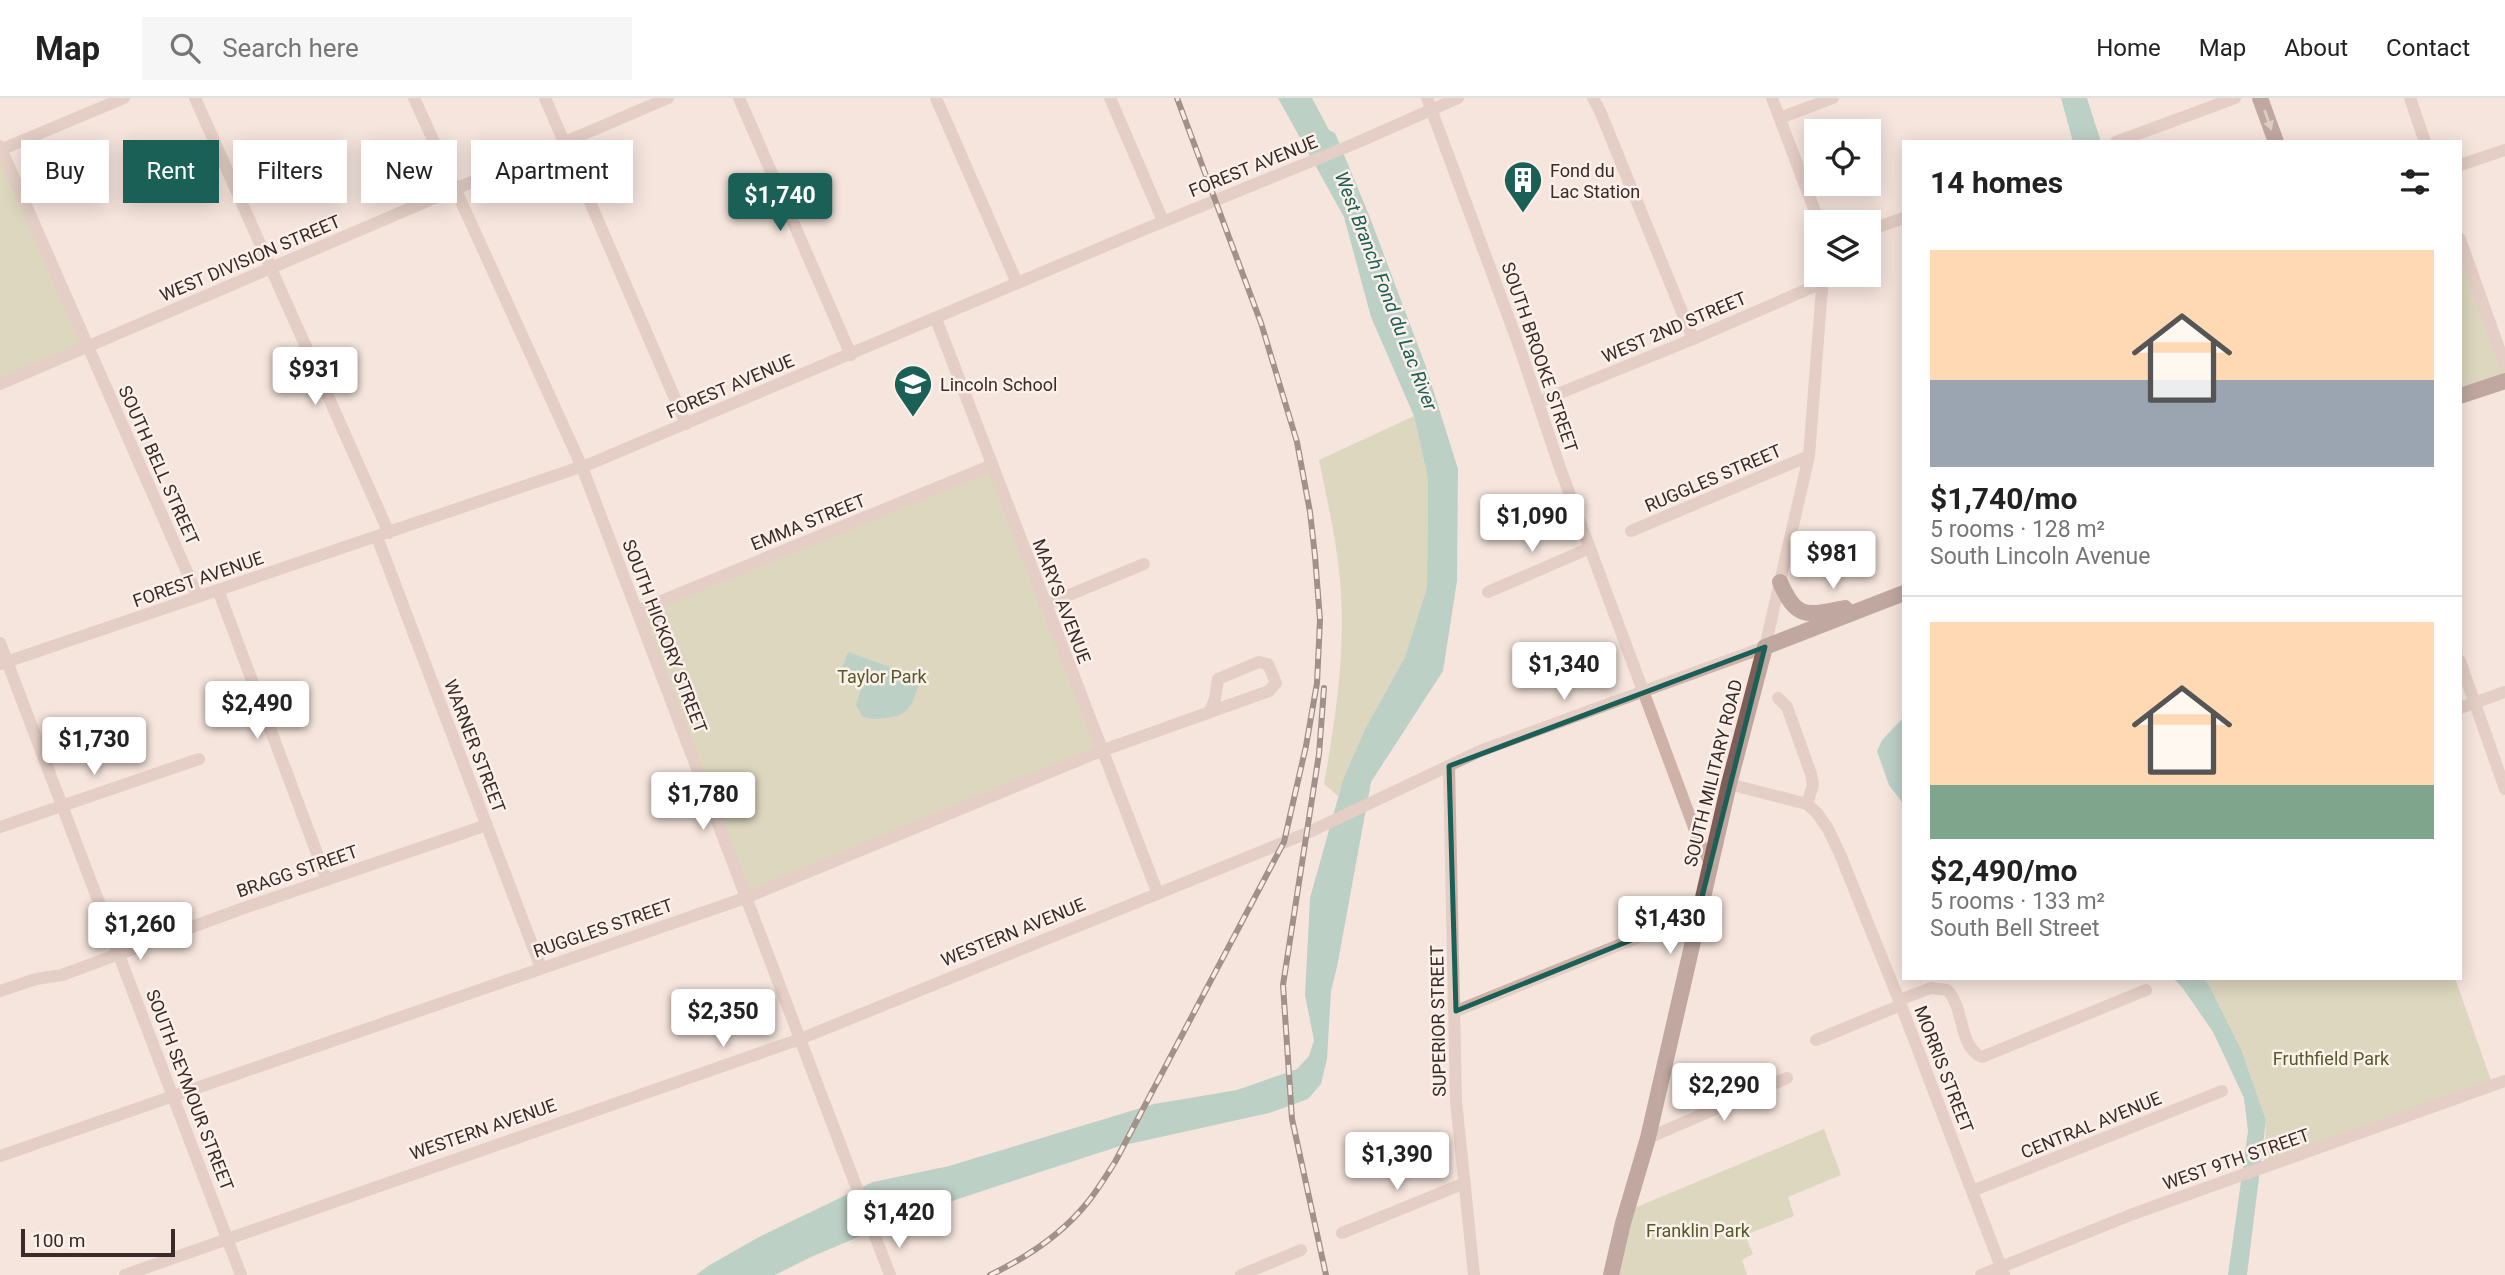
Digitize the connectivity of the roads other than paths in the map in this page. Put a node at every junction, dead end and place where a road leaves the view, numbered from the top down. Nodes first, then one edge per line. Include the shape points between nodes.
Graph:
1 (124, 98) edge
2 (195, 98) edge
3 (414, 98) edge
4 (545, 98) edge
5 (668, 98) edge
6 (739, 98) edge
7 (936, 98) edge
8 (1110, 98) edge
9 (1458, 98) edge
10 (1593, 98) edge
11 (1772, 98) edge
12 (1833, 98) edge
13 (2235, 98) edge
14 (2260, 98) edge
15 (2410, 98) edge
16 (1430, 104) edge
17 (1599, 104) edge
18 (1780, 118) junction
19 (433, 140) edge
20 (563, 140) edge
21 (569, 140) edge
22 (2121, 140) edge
23 (2275, 140) edge
24 (2425, 140) edge
25 (1, 149) edge
26 (2505, 150) edge
27 (2462, 164) edge
28 (457, 192) edge
29 (426, 203) edge
30 (590, 203) edge
31 (1814, 210) edge
32 (1902, 219) edge
33 (1163, 221) junction
34 (1881, 226) edge
35 (2462, 243) edge
36 (271, 269) junction
37 (1017, 283) junction
38 (1806, 287) edge
39 (1822, 287) edge
40 (936, 319) junction
41 (1693, 339) junction
42 (89, 346) junction
43 (851, 355) junction
44 (2505, 365) edge
45 (2505, 380) edge
46 (0, 384) edge
47 (2462, 395) edge
48 (1538, 402) junction
49 (686, 424) junction
50 (1809, 456) junction
51 (992, 465) junction
52 (582, 467) junction
53 (1631, 531) dead end
54 (383, 535) junction
55 (1590, 548) junction
56 (1144, 564) dead end
57 (1780, 582) junction
58 (218, 590) junction
59 (1488, 592) dead end
60 (1902, 594) edge
61 (198, 597) junction
62 (1885, 600) junction
63 (1045, 605) junction
64 (637, 611) junction
65 (0, 643) edge
66 (1765, 647) junction
67 (4, 663) edge
68 (2462, 666) edge
69 (1644, 690) junction
70 (2505, 692) edge
71 (1778, 698) dead end
72 (2476, 703) junction
73 (2462, 707) edge
74 (1209, 713) junction
75 (1101, 751) junction
76 (199, 760) dead end
77 (1449, 766) junction
78 (1728, 784) junction
79 (2505, 789) edge
80 (1807, 804) junction
81 (63, 806) junction
82 (486, 825) junction
83 (0, 827) edge
84 (1710, 863) junction
85 (327, 880) junction
86 (1157, 894) junction
87 (745, 898) junction
88 (1698, 913) junction
89 (119, 955) junction
90 (541, 968) junction
91 (2146, 990) dead end
92 (0, 991) edge
93 (1900, 1003) junction
94 (1456, 1011) junction
95 (800, 1039) junction
96 (1815, 1039) dead end
97 (1787, 1079) dead end
98 (2505, 1082) edge
99 (2222, 1091) dead end
100 (173, 1096) junction
101 (1648, 1138) junction
102 (0, 1156) edge
103 (1465, 1183) junction
104 (1972, 1191) junction
105 (1342, 1233) dead end
106 (227, 1239) junction
107 (1301, 1250) dead end
108 (2003, 1271) edge
109 (125, 1275) edge
110 (241, 1275) edge
111 (890, 1275) edge
112 (1241, 1275) edge
113 (1474, 1275) edge
114 (1611, 1275) edge
115 (1981, 1275) edge

1 - 25 street
2 - 36 street, WARNER STREET
3 - 19 street, SOUTH HICKORY STREET
4 - 20 street
5 - 21 street, WEST DIVISION STREET
6 - 43 street
7 - 37 street
8 - 33 street
9 - 16 street, FOREST AVENUE
10 - 17 street
11 - 18 street
12 - 18 street
13 - 22 street
14 -> 23 main road
15 - 24 street
16 - 33 street, FOREST AVENUE via 1356,143
16 - 48 street, SOUTH BROOKE STREET
17 - 41 street
18 - 31 street
25 - 42 street, SOUTH BELL STREET
26 - 27 street
28 - 52 street, SOUTH HICKORY STREET
29 - 36 street, WEST DIVISION STREET
30 - 49 street
32 - 34 street
33 - 37 street, FOREST AVENUE
35 - 44 street
36 - 42 street, WEST DIVISION STREET
36 - 54 street, WARNER STREET
37 - 40 street, FOREST AVENUE
38 - 41 street, WEST 2ND STREET
39 - 50 street, SOUTH MILITARY ROAD
40 - 43 street, FOREST AVENUE
40 - 51 street, MARYS AVENUE
41 - 48 street, WEST 2ND STREET
42 - 46 street, WEST DIVISION STREET
42 - 61 street, SOUTH BELL STREET
43 - 49 street, FOREST AVENUE
45 - 47 main road
48 - 55 street, SOUTH BROOKE STREET
49 - 52 street, FOREST AVENUE
50 - 53 street, RUGGLES STREET
50 - 57 street, SOUTH MILITARY ROAD
51 - 63 street, MARYS AVENUE
51 - 64 street, EMMA STREET
52 - 54 street, FOREST AVENUE
52 - 64 street, SOUTH HICKORY STREET
54 - 58 street, FOREST AVENUE
54 - 82 street, WARNER STREET
55 - 59 street
55 - 69 street, SOUTH BROOKE STREET
56 - 63 street
57 - 62 main road via 1791,605 1815,614
57 - 66 street, SOUTH MILITARY ROAD
58 - 61 street, FOREST AVENUE
58 - 85 street
60 - 62 main road, WESTERN AVENUE
61 - 67 street, FOREST AVENUE
62 - 66 main road, WESTERN AVENUE
63 - 75 street, MARYS AVENUE
64 - 87 street, SOUTH HICKORY STREET
65 - 67 street, SOUTH SEYMOUR STREET
66 - 69 street, WESTERN AVENUE
66 - 78 main road, SOUTH MILITARY ROAD
67 - 81 street, SOUTH SEYMOUR STREET
68 - 72 street
69 - 77 street, WESTERN AVENUE
69 - 84 street, SOUTH BROOKE STREET
70 - 72 street
71 - 80 street via 1787,707 1811,774
72 - 73 street
72 - 79 street
74 - 74 street, RUGGLES STREET via 1274,688 1268,664 1259,662 1218,679
74 - 75 street, RUGGLES STREET
75 - 86 street, MARYS AVENUE
75 - 87 street, RUGGLES STREET
76 - 81 street
77 - 86 street, WESTERN AVENUE via 1322,826
77 - 94 street, SUPERIOR STREET
78 - 80 street
78 - 84 main road, SOUTH MILITARY ROAD
80 - 93 street, MORRIS STREET via 1833,838
81 - 83 street
81 - 89 street, SOUTH SEYMOUR STREET
82 - 85 street, BRAGG STREET
82 - 90 street, WARNER STREET
84 - 88 main road, SOUTH MILITARY ROAD
85 - 89 street, BRAGG STREET
86 - 95 street, WESTERN AVENUE
87 - 90 street, RUGGLES STREET
87 - 95 street, SOUTH HICKORY STREET
88 - 94 street
88 - 101 main road, SOUTH MILITARY ROAD
89 - 92 street, BRAGG STREET
89 - 100 street, SOUTH SEYMOUR STREET
90 - 100 street, RUGGLES STREET
91 - 93 street via 1982,1057 1971,1048 1947,990 1931,988
93 - 96 street
93 - 104 street, MORRIS STREET
94 - 103 street, SUPERIOR STREET via 1456,1101
95 - 106 street, WESTERN AVENUE
95 - 111 street, SOUTH HICKORY STREET
97 - 101 street
98 - 108 street, WEST 9TH STREET via 2133,1214
99 - 104 street, CENTRAL AVENUE
100 - 102 street, RUGGLES STREET
100 - 106 street, SOUTH SEYMOUR STREET
101 - 114 main road, SOUTH MILITARY ROAD
103 - 105 street
103 - 113 street, SUPERIOR STREET
104 - 108 street, MORRIS STREET
106 - 109 street, WESTERN AVENUE
106 - 110 street, SOUTH SEYMOUR STREET
107 - 112 street
108 - 115 street, WEST 9TH STREET

